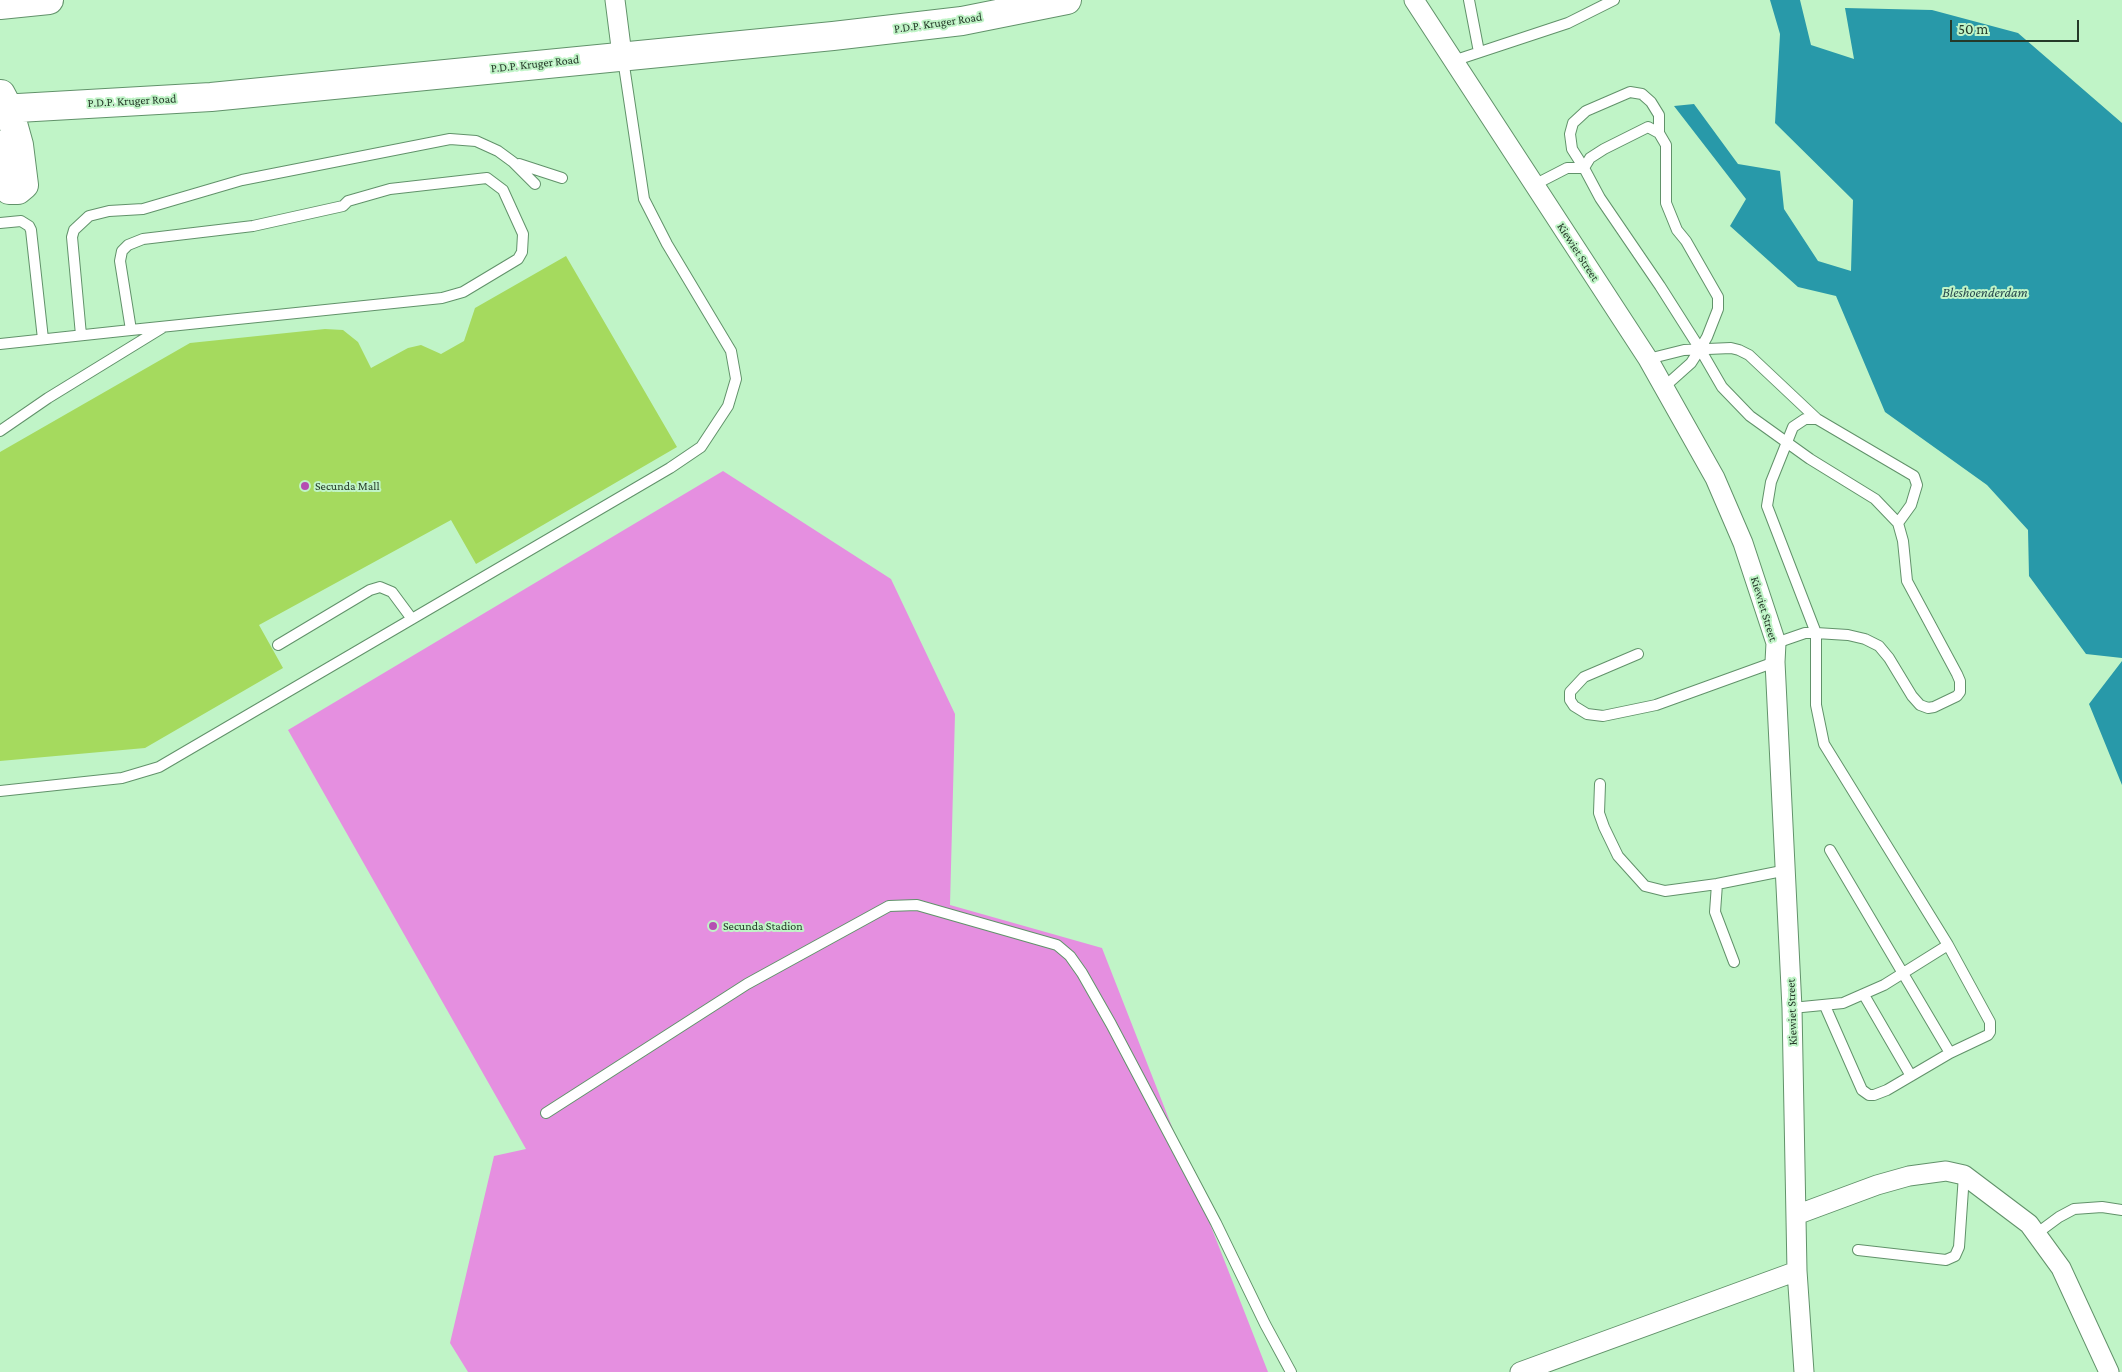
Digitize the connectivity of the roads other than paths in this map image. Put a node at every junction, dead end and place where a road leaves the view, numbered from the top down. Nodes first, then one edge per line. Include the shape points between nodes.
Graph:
1 (48, 0) edge
2 (615, 0) edge
3 (1068, 0) edge
4 (1414, 0) edge
5 (1468, 0) edge
6 (1614, 0) edge
7 (0, 4) edge
8 (1479, 52) junction
9 (622, 55) junction
10 (1454, 61) junction
11 (3, 104) edge
12 (1659, 133) junction
13 (0, 145) edge
14 (513, 162) junction
15 (1584, 168) junction
16 (562, 178) dead end
17 (535, 184) dead end
18 (1534, 185) junction
19 (0, 223) edge
20 (165, 327) junction
21 (131, 330) junction
22 (81, 335) junction
23 (43, 339) junction
24 (0, 344) edge
25 (1700, 349) junction
26 (1648, 359) junction
27 (1663, 388) junction
28 (1818, 419) junction
29 (0, 431) edge
30 (1787, 441) junction
31 (1898, 523) junction
32 (412, 619) junction
33 (1816, 633) junction
34 (1776, 643) junction
35 (278, 645) dead end
36 (1638, 654) dead end
37 (1775, 662) junction
38 (1600, 784) dead end
39 (0, 791) edge
40 (1830, 850) dead end
41 (1786, 870) junction
42 (1716, 884) junction
43 (1948, 945) junction
44 (1734, 962) dead end
45 (1904, 973) junction
46 (1864, 995) junction
47 (1825, 1006) junction
48 (1792, 1008) junction
49 (1950, 1053) junction
50 (1911, 1076) junction
51 (546, 1113) dead end
52 (1964, 1175) junction
53 (2122, 1210) edge
54 (1796, 1215) junction
55 (2036, 1234) junction
56 (1858, 1250) dead end
57 (1797, 1271) junction
58 (1291, 1372) edge
59 (1520, 1372) edge
60 (1804, 1372) edge
61 (2109, 1372) edge

1 - 7 street
2 - 9 street
3 - 9 street, P.D.P. Kruger Road via 962,21
4 - 10 street, Kiewiet Street
5 - 8 lane
6 - 8 lane via 1568,23
8 - 10 lane
9 - 11 street, P.D.P. Kruger Road via 211,97
9 - 32 lane via 644,199 731,352 736,380 728,406 701,447 670,468
10 - 18 street, Kiewiet Street
11 - 13 street via 18,145 24,185 18,190 7,187
12 - 15 lane via 1648,127 1604,148 1590,158
12 - 15 lane via 1659,115 1642,94 1630,92 1586,111 1573,123 1570,134 1572,149
12 - 25 lane via 1666,145 1666,203 1677,230 1718,297 1715,322
14 - 16 lane
14 - 17 lane
14 - 22 lane via 476,140 450,139 242,180 143,209 89,216 74,230 72,237
15 - 18 lane via 1567,168
15 - 25 lane via 1600,198
18 - 26 street, Kiewiet Street
19 - 23 lane via 21,221 31,230
20 - 21 lane
20 - 21 lane via 442,298 463,292 518,259 524,244 523,234 503,190 487,178 390,190 348,201 343,206 253,226 143,239 128,245 122,251 120,262
20 - 29 lane
21 - 22 lane
22 - 23 lane
23 - 24 lane
25 - 26 lane
25 - 27 lane via 1691,363
25 - 28 lane via 1731,348 1749,355
25 - 30 lane via 1722,387 1750,416
26 - 27 street, Kiewiet Street
27 - 34 street, Kiewiet Street via 1715,478 1743,543
28 - 30 lane via 1806,419 1793,427
28 - 31 lane via 1914,476 1917,485 1911,505
30 - 31 lane via 1875,499
30 - 33 lane via 1771,482 1768,506
31 - 33 lane via 1906,581 1957,674 1960,692 1934,707 1920,706 1879,646 1848,635
32 - 35 lane via 392,592 380,587
32 - 39 lane via 159,767 122,778
33 - 34 lane via 1805,633
33 - 43 lane via 1816,705 1824,744
34 - 37 street, Kiewiet Street
36 - 37 lane via 1584,678 1570,692 1574,706 1587,714 1603,716 1656,706
37 - 41 street, Kiewiet Street
38 - 42 lane via 1599,813 1604,827 1618,856 1645,886 1665,891
40 - 45 lane
41 - 42 lane
41 - 48 street, Kiewiet Street
42 - 44 lane via 1715,912
43 - 45 lane
43 - 49 lane via 1991,1027 1988,1035
45 - 46 lane
45 - 49 lane
46 - 47 lane
46 - 50 lane
47 - 48 lane
47 - 50 lane via 1864,1093 1874,1095
48 - 54 street, Kiewiet Street
49 - 50 lane
51 - 58 lane via 747,984 889,906 917,905 1057,945 1082,973 1111,1024
52 - 54 street via 1946,1171 1909,1176
52 - 55 street via 2030,1224
52 - 56 lane via 1959,1247 1955,1256 1946,1260
53 - 55 lane via 2102,1206 2074,1209
54 - 57 street, Kiewiet Street
55 - 61 street via 2060,1268
57 - 59 street
57 - 60 street, Kiewiet Street

